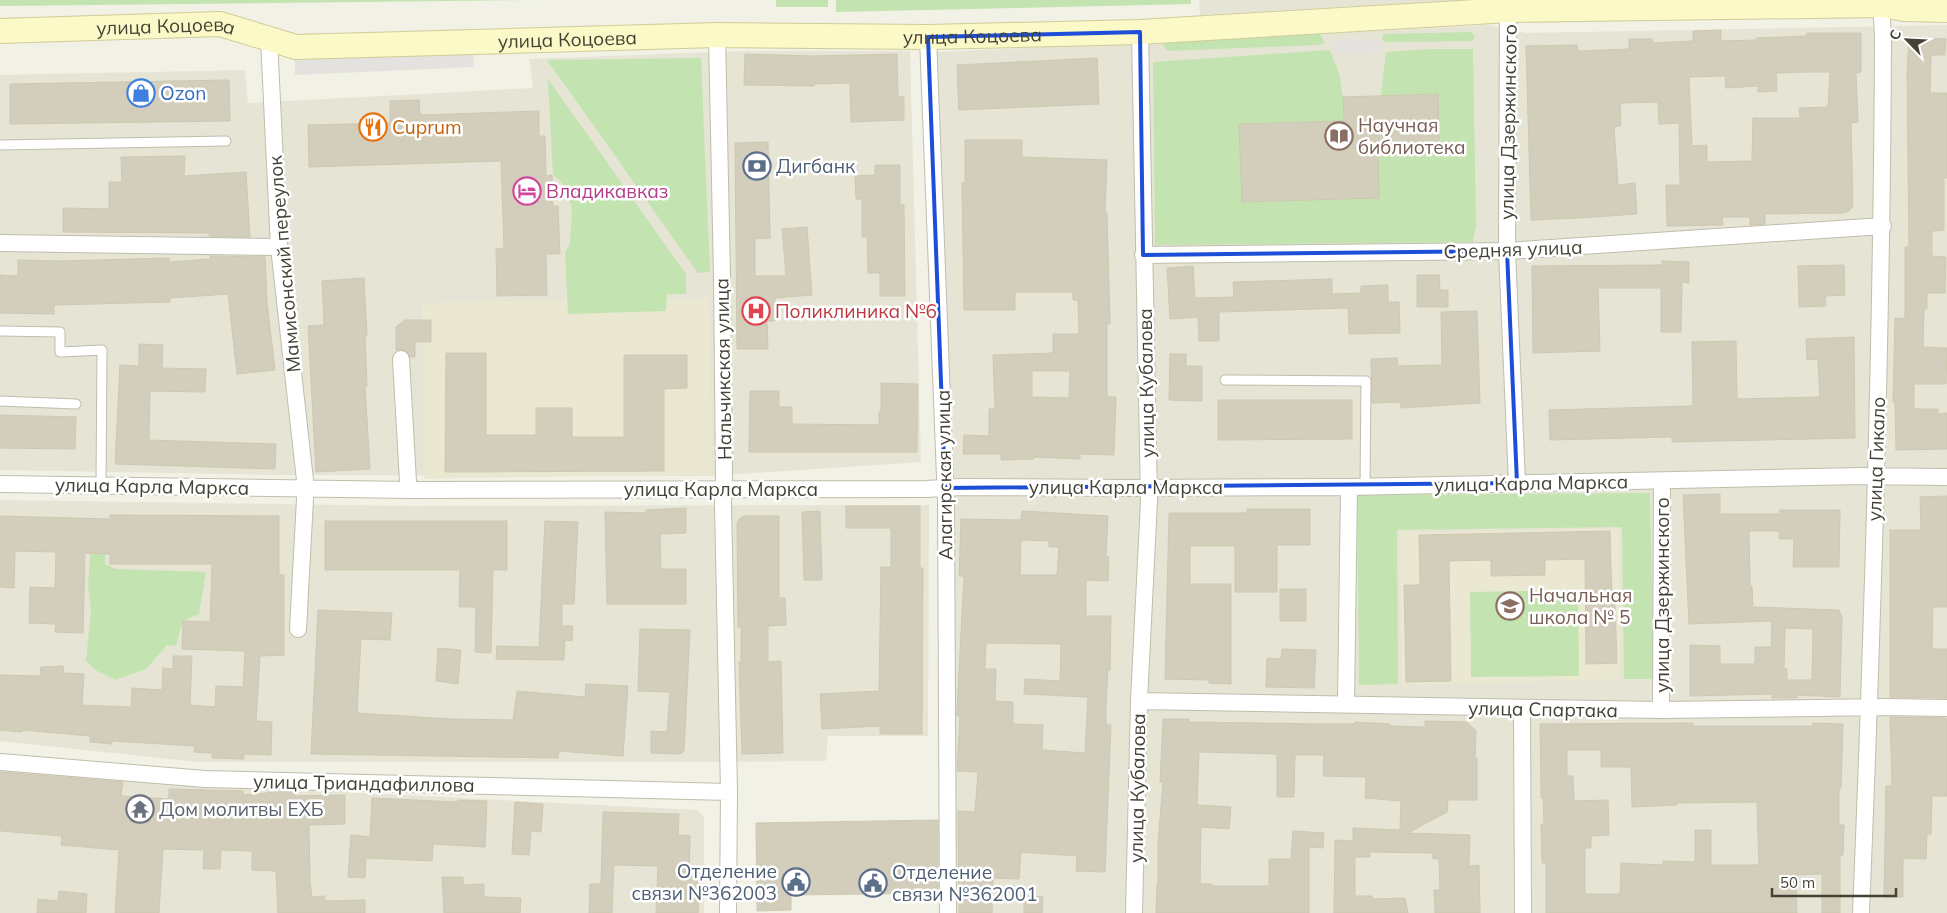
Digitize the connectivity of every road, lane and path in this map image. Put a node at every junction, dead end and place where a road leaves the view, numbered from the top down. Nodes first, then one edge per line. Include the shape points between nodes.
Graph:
1 (1508, 5) edge
2 (1882, 5) junction
3 (1947, 10) edge
4 (0, 31) edge
5 (1140, 32) junction
6 (716, 35) junction
7 (928, 37) junction
8 (269, 39) junction
9 (226, 141) dead end
10 (0, 145) edge
11 (1882, 226) junction
12 (0, 243) edge
13 (278, 247) junction
14 (1507, 252) junction
15 (1143, 255) junction
16 (0, 331) edge
17 (401, 359) dead end
18 (1225, 380) dead end
19 (0, 401) edge
20 (76, 404) dead end
21 (1875, 477) junction
22 (1947, 477) edge
23 (1662, 480) junction
24 (1517, 483) junction
25 (0, 484) edge
26 (101, 485) junction
27 (1357, 486) junction
28 (305, 488) junction
29 (945, 488) junction
30 (1148, 488) junction
31 (723, 489) junction
32 (411, 490) junction
33 (298, 629) dead end
34 (1139, 701) junction
35 (1346, 704) junction
36 (1869, 707) junction
37 (1947, 708) edge
38 (1522, 709) junction
39 (1662, 710) junction
40 (0, 762) edge
41 (728, 792) junction
42 (728, 913) edge
43 (948, 913) edge
44 (1134, 913) edge
45 (1523, 913) edge
46 (1861, 913) edge

1 - 2 street, улица Коцоева
1 - 5 street, улица Коцоева
1 - 14 street, улица Дзержинского
2 - 3 street, улица Коцоева via 1904,10
2 - 11 street, улица Гикало
4 - 8 street, улица Коцоева via 220,24
5 - 7 street, улица Коцоева
5 - 15 street, улица Кубалова
6 - 7 street, улица Коцоева
6 - 8 street, улица Коцоева via 296,47
6 - 31 street, Нальчикская улица
7 - 29 street, Алагирская улица
8 - 13 street, Мамисонский переулок
9 - 10 lane
11 - 14 street, Средняя улица
11 - 21 street, улица Гикало
12 - 13 street
13 - 28 street, Мамисонский переулок
14 - 15 street, Средняя улица
14 - 24 street, улица Дзержинского
15 - 30 street, улица Кубалова
16 - 26 lane via 60,332 60,352 102,350
17 - 32 street
18 - 27 lane via 1366,381
19 - 20 lane
21 - 22 street, улица Карла Маркса
21 - 23 street, улица Карла Маркса
21 - 36 street, улица Гикало
23 - 24 street, улица Карла Маркса
23 - 39 street, улица Дзержинского
24 - 27 street, улица Карла Маркса
25 - 26 street, улица Карла Маркса
26 - 28 street, улица Карла Маркса
27 - 30 street, улица Карла Маркса
27 - 35 street
28 - 32 street, улица Карла Маркса
28 - 33 street
29 - 30 street, улица Карла Маркса
29 - 31 street, улица Карла Маркса
29 - 43 street, Алагирская улица
30 - 34 street, улица Кубалова
31 - 32 street, улица Карла Маркса
31 - 41 street, Нальчикская улица
34 - 35 street, улица Спартака
34 - 44 street, улица Кубалова
35 - 38 street, улица Спартака
36 - 37 street, улица Спартака
36 - 39 street, улица Спартака
36 - 46 street, улица Гикало
38 - 39 street, улица Спартака
38 - 45 street
40 - 41 street, улица Триандафиллова via 205,779
41 - 42 street, Нальчикская улица

